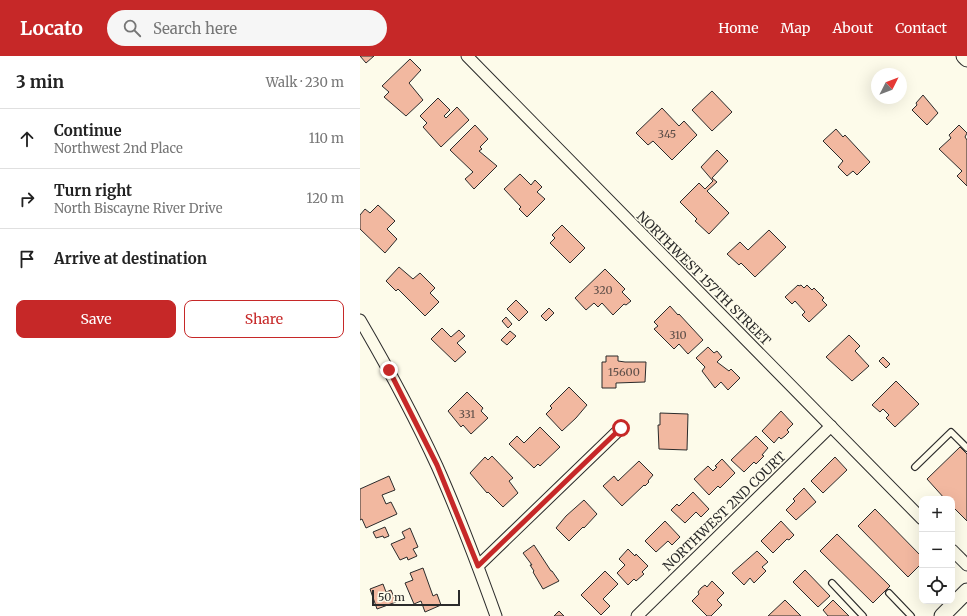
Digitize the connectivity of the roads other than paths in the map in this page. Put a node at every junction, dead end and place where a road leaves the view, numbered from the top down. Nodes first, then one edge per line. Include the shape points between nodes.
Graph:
1 (467, 56) edge
2 (964, 56) edge
3 (967, 59) edge
4 (360, 320) edge
5 (831, 426) junction
6 (621, 428) dead end
7 (967, 448) edge
8 (915, 467) dead end
9 (919, 516) edge
10 (955, 553) edge
11 (967, 565) edge
12 (478, 566) junction
13 (832, 584) dead end
14 (967, 591) edge
15 (889, 593) dead end
16 (496, 616) edge
17 (637, 616) edge
18 (863, 616) edge
19 (911, 616) edge
20 (942, 616) edge

1 - 5 street, NORTHWEST 157TH STREET
2 - 3 street
4 - 12 street via 428,446
5 - 9 street, NORTHWEST 157TH STREET
5 - 17 street, NORTHWEST 2ND COURT
6 - 12 street
7 - 8 lane via 951,432
10 - 11 street
12 - 16 street
13 - 18 lane
14 - 20 street
15 - 19 lane

